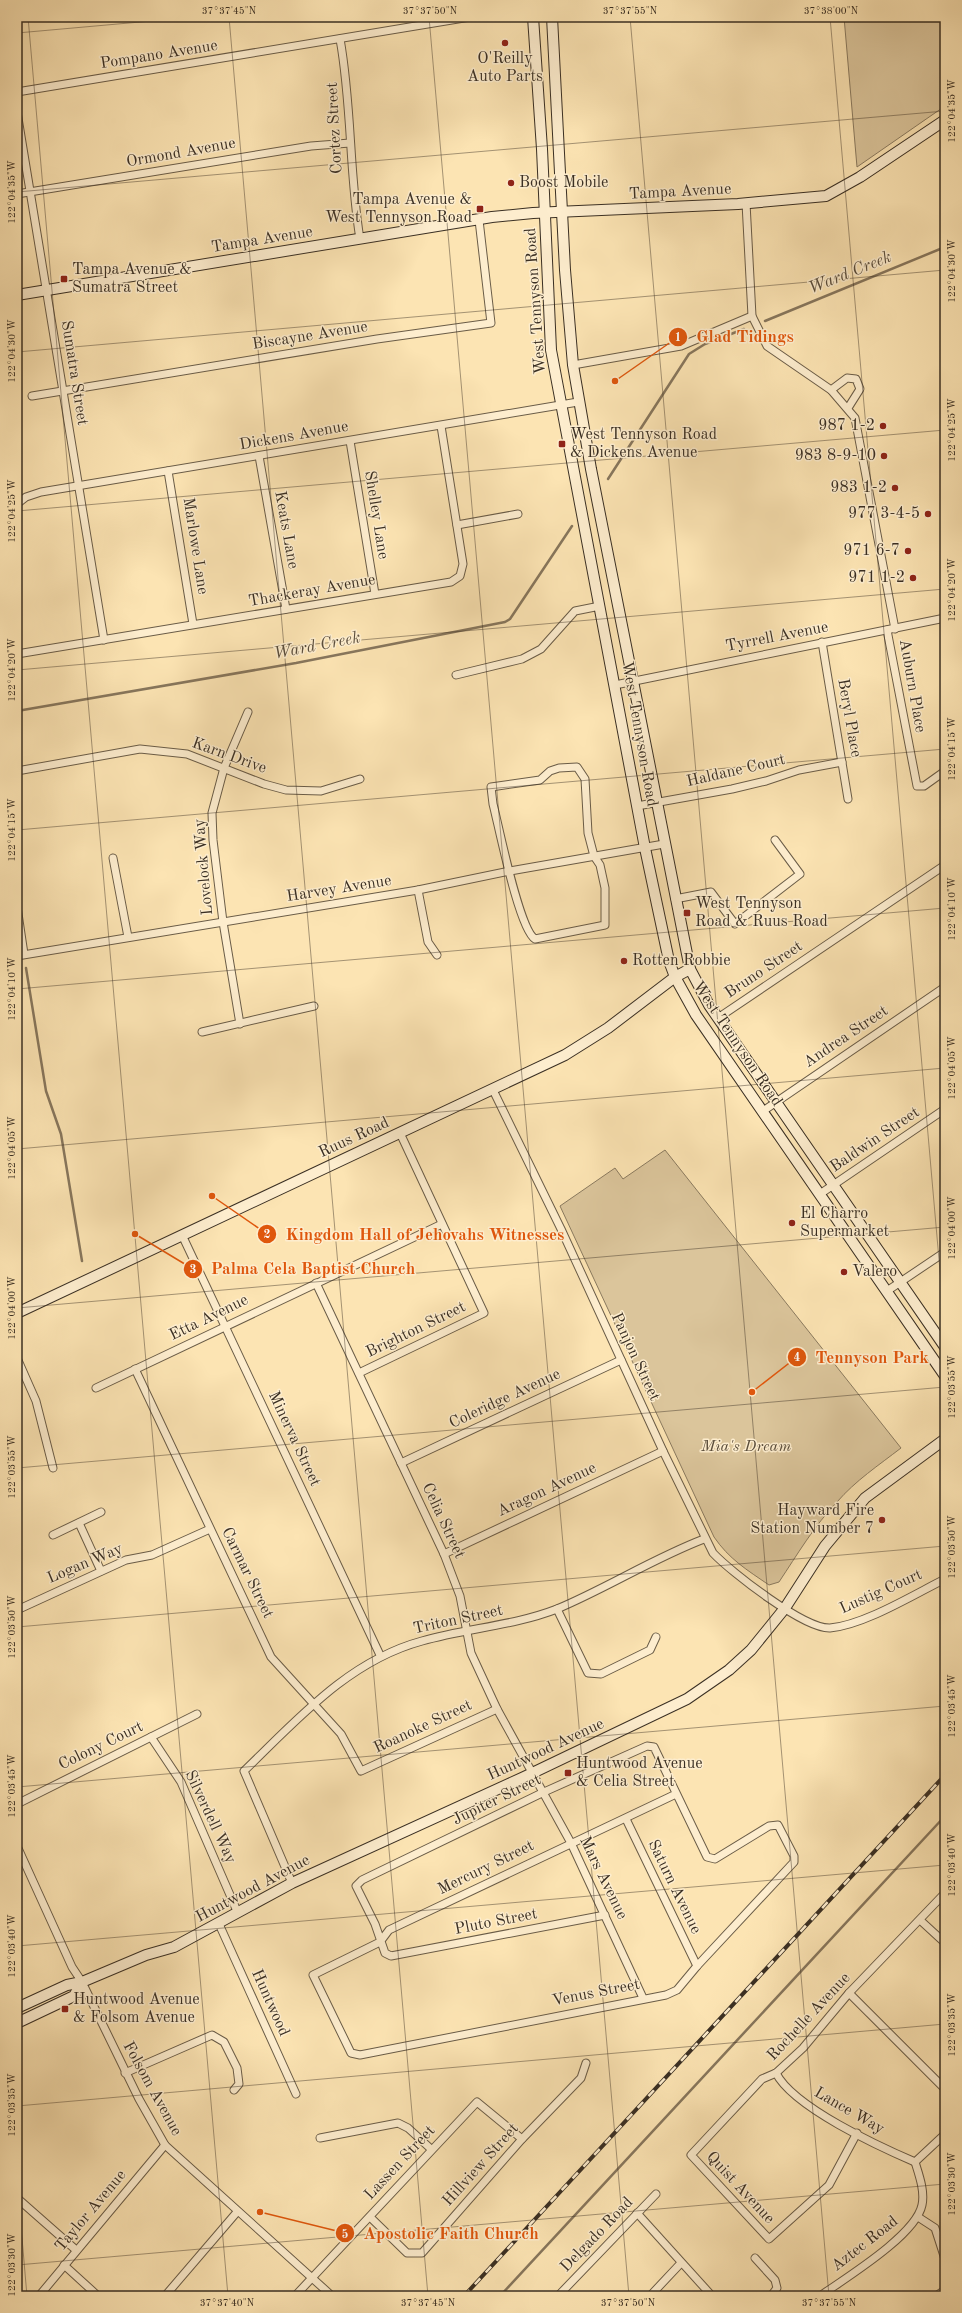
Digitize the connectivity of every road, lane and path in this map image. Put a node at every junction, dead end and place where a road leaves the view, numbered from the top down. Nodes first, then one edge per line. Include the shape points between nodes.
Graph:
1 (470, 17) edge
2 (533, 17) edge
3 (552, 17) edge
4 (340, 38) junction
5 (17, 92) edge
6 (17, 112) edge
7 (945, 120) edge
8 (350, 143) junction
9 (30, 192) junction
10 (17, 194) edge
11 (746, 203) junction
12 (545, 213) junction
13 (562, 213) junction
14 (479, 220) junction
15 (360, 240) junction
16 (46, 290) junction
17 (17, 295) edge
18 (752, 316) junction
19 (573, 365) junction
20 (831, 390) junction
21 (62, 391) junction
22 (32, 396) dead end
23 (578, 402) junction
24 (561, 405) junction
25 (848, 408) junction
26 (441, 426) junction
27 (350, 441) junction
28 (259, 456) junction
29 (168, 471) junction
30 (79, 486) junction
31 (17, 504) edge
32 (518, 514) dead end
33 (457, 525) junction
34 (375, 594) junction
35 (600, 606) junction
36 (286, 609) junction
37 (945, 618) edge
38 (193, 624) junction
39 (891, 629) junction
40 (104, 640) junction
41 (822, 642) junction
42 (17, 654) edge
43 (456, 675) dead end
44 (632, 680) junction
45 (615, 685) junction
46 (248, 712) dead end
47 (842, 762) junction
48 (224, 768) junction
49 (17, 771) edge
50 (945, 772) edge
51 (360, 779) dead end
52 (848, 799) dead end
53 (657, 803) junction
54 (637, 806) junction
55 (775, 840) dead end
56 (664, 844) junction
57 (645, 848) junction
58 (594, 856) junction
59 (113, 858) dead end
60 (945, 865) edge
61 (510, 871) junction
62 (418, 890) junction
63 (674, 898) junction
64 (17, 907) edge
65 (223, 922) junction
66 (128, 937) junction
67 (21, 955) edge
68 (437, 955) dead end
69 (690, 969) junction
70 (675, 977) junction
71 (945, 987) edge
72 (314, 1006) dead end
73 (718, 1018) junction
74 (240, 1024) junction
75 (202, 1032) dead end
76 (493, 1090) junction
77 (776, 1102) junction
78 (945, 1109) edge
79 (763, 1111) junction
80 (400, 1133) junction
81 (833, 1185) junction
82 (820, 1194) junction
83 (442, 1224) junction
84 (182, 1235) junction
85 (945, 1252) edge
86 (900, 1282) junction
87 (316, 1283) junction
88 (887, 1291) junction
89 (17, 1313) edge
90 (225, 1326) junction
91 (945, 1347) edge
92 (17, 1358) edge
93 (621, 1360) junction
94 (135, 1369) junction
95 (359, 1373) junction
96 (945, 1376) edge
97 (96, 1388) dead end
98 (945, 1439) edge
99 (663, 1451) junction
100 (401, 1463) junction
101 (53, 1468) dead end
102 (100, 1512) dead end
103 (78, 1523) junction
104 (210, 1529) junction
105 (53, 1535) dead end
106 (704, 1539) junction
107 (444, 1554) junction
108 (101, 1571) junction
109 (945, 1579) edge
110 (785, 1608) junction
111 (557, 1609) junction
112 (17, 1610) edge
113 (467, 1631) junction
114 (656, 1637) dead end
115 (380, 1655) junction
116 (314, 1704) junction
117 (497, 1709) junction
118 (197, 1714) dead end
119 (151, 1737) junction
120 (361, 1771) joint
121 (532, 1773) junction
122 (544, 1792) junction
123 (676, 1794) junction
124 (17, 1804) edge
125 (626, 1819) junction
126 (570, 1843) junction
127 (17, 1846) edge
128 (292, 1883) junction
129 (945, 1893) edge
130 (237, 1911) junction
131 (605, 1915) junction
132 (920, 1920) junction
133 (219, 1924) junction
134 (380, 1942) junction
135 (945, 1943) edge
136 (697, 1966) junction
137 (82, 1982) junction
138 (849, 1993) junction
139 (643, 1998) junction
140 (17, 2008) edge
141 (17, 2023) edge
142 (350, 2053) joint
143 (586, 2063) dead end
144 (125, 2073) junction
145 (776, 2074) junction
146 (945, 2089) edge
147 (234, 2090) dead end
148 (296, 2094) dead end
149 (857, 2133) junction
150 (945, 2134) edge
151 (320, 2138) dead end
152 (522, 2139) junction
153 (165, 2145) junction
154 (431, 2149) junction
155 (691, 2156) joint
156 (915, 2162) junction
157 (656, 2194) dead end
158 (17, 2198) edge
159 (237, 2212) junction
160 (637, 2213) junction
161 (370, 2217) junction
162 (918, 2217) junction
163 (76, 2250) junction
164 (755, 2258) dead end
165 (945, 2259) edge
166 (681, 2263) junction
167 (64, 2265) junction
168 (312, 2278) junction
169 (945, 2290) edge
170 (39, 2296) edge
171 (98, 2296) edge
172 (165, 2296) edge
173 (295, 2296) edge
174 (332, 2296) edge
175 (558, 2296) edge
176 (650, 2296) edge
177 (712, 2296) edge
178 (772, 2296) edge
179 (820, 2296) edge
180 (936, 2296) edge

1 - 4 street, Pompano Avenue
2 - 12 street, West Tennyson Road
3 - 13 street, West Tennyson Road
4 - 5 street, Pompano Avenue
4 - 8 street, Cortez Street via 347,80
6 - 9 street, Sumatra Street
7 - 11 street, Tampa Avenue via 860,177 826,196
8 - 9 street, Ormond Avenue via 304,147
8 - 15 street, Cortez Street
9 - 10 street, Ormond Avenue
9 - 16 street, Sumatra Street
11 - 13 street, Tampa Avenue
11 - 18 street
12 - 13 street, Tampa Avenue
12 - 14 street, Tampa Avenue
12 - 24 street, West Tennyson Road via 552,350
13 - 19 street, West Tennyson Road
14 - 15 street, Tampa Avenue
14 - 21 street, Biscayne Avenue via 491,323 369,340
15 - 16 street, Tampa Avenue
16 - 17 street, Tampa Avenue
16 - 21 street, Sumatra Street
18 - 19 street via 681,346
18 - 20 street via 767,346
19 - 23 street, West Tennyson Road
20 - 25 street
20 - 25 street via 847,378 856,379 860,389
21 - 22 street, Biscayne Avenue
21 - 30 street, Sumatra Street
23 - 24 street, Dickens Avenue
23 - 44 street, West Tennyson Road
24 - 26 street, Dickens Avenue
24 - 35 street, West Tennyson Road
25 - 39 street via 854,418
26 - 27 street, Dickens Avenue
26 - 33 street, Thackeray Avenue
27 - 28 street, Dickens Avenue
27 - 34 street, Shelley Lane
28 - 29 street, Dickens Avenue
28 - 36 street, Keats Lane
29 - 30 street, Dickens Avenue
29 - 38 street, Marlowe Lane
30 - 31 street, Dickens Avenue via 41,492 26,497
30 - 40 street, Sumatra Street
32 - 33 street
33 - 34 street, Thackeray Avenue via 463,564 460,576 451,582
34 - 36 street, Thackeray Avenue
35 - 43 street via 575,611 541,649 522,659
35 - 45 street, West Tennyson Road
36 - 38 street, Thackeray Avenue
37 - 39 street, Tyrrell Avenue
38 - 40 street, Thackeray Avenue
39 - 41 street, Tyrrell Avenue
39 - 50 street, Auburn Place via 917,786 924,786
40 - 42 street, Thackeray Avenue
41 - 44 street, Tyrrell Avenue
41 - 47 street, Beryl Place
44 - 45 street, Tyrrell Avenue
44 - 53 street, West Tennyson Road
45 - 54 street, West Tennyson Road
46 - 48 street, Lovelock Way
47 - 52 street, Beryl Place
47 - 53 street, Haldane Court via 799,770 766,781
48 - 49 street, Karn Drive via 187,754 140,749
48 - 51 street, Karn Drive via 286,790 321,791
48 - 65 street, Lovelock Way via 212,813
53 - 54 street, Haldane Court
53 - 56 street, West Tennyson Road
54 - 57 street, West Tennyson Road
55 - 63 street via 800,874 735,924 711,892
56 - 57 street, Harvey Avenue
56 - 63 street, West Tennyson Road
57 - 58 street, Harvey Avenue
57 - 70 street, West Tennyson Road via 662,933
58 - 61 street, Harvey Avenue
58 - 61 street via 600,865 605,888 605,925 535,939 530,936
58 - 61 street via 588,833 585,779 577,767 559,768 550,771 540,780 491,788
59 - 66 street
60 - 73 street, Bruno Street
61 - 62 street, Harvey Avenue
62 - 65 street, Harvey Avenue
62 - 68 street via 428,942
63 - 69 street, West Tennyson Road
64 - 67 street
65 - 66 street, Harvey Avenue
65 - 74 street, Lovelock Way
66 - 67 street, Harvey Avenue
69 - 70 street, Ruus Road
69 - 73 street, West Tennyson Road
70 - 76 street, Ruus Road via 608,1028 565,1054
70 - 79 street, West Tennyson Road via 696,1014
71 - 77 street, Andrea Street
72 - 74 street
73 - 77 street, West Tennyson Road
74 - 75 street
76 - 80 street, Ruus Road
76 - 93 street, Panjon Street
77 - 79 street, Andrea Street
77 - 81 street, West Tennyson Road
78 - 81 street, Baldwin Street
79 - 82 street, West Tennyson Road
80 - 83 street
80 - 84 street, Ruus Road
81 - 82 street, Baldwin Street
81 - 86 street, West Tennyson Road
82 - 88 street, West Tennyson Road
83 - 87 street, Etta Avenue
83 - 95 street, Brighton Street via 484,1313
84 - 89 street, Ruus Road
84 - 90 street, Minerva Street
85 - 86 street
86 - 88 street
86 - 91 street, West Tennyson Road
87 - 90 street, Etta Avenue
87 - 95 street, Celia Street
88 - 96 street, West Tennyson Road
90 - 94 street, Etta Avenue
90 - 115 street, Minerva Street
92 - 101 street via 36,1401
93 - 99 street, Panjon Street
93 - 100 street, Coleridge Avenue
94 - 97 street, Etta Avenue
94 - 104 street, Carmar Street
95 - 100 street, Celia Street
98 - 110 street, Huntwood Avenue via 865,1498 825,1546
99 - 106 street, Panjon Street
99 - 107 street, Aragon Avenue
100 - 107 street, Celia Street
102 - 103 street
103 - 105 street
103 - 108 street
104 - 108 street, Logan Way via 152,1555 126,1560
104 - 116 street, Carmar Street via 271,1657
106 - 110 street, Panjon Street via 723,1564
106 - 111 street, Triton Street
107 - 113 street, Celia Street via 460,1596
108 - 112 street, Logan Way
109 - 110 street, Lustig Court via 852,1624 828,1628 803,1619
110 - 121 street, Huntwood Avenue via 746,1655 729,1670 693,1694
111 - 113 street, Triton Street via 508,1624
111 - 114 street via 588,1673 601,1674 650,1650
113 - 115 street, Triton Street via 422,1640
113 - 117 street, Celia Street via 471,1653
115 - 116 street, Triton Street
116 - 120 street, Carmar Street via 341,1734
116 - 128 street, Triton Street via 244,1772
117 - 120 street, Roanoke Street
117 - 121 street, Celia Street
118 - 119 street, Colony Court
119 - 124 street, Colony Court
119 - 130 street, Silverdell Way via 181,1782
121 - 122 street, Mars Avenue
121 - 128 street, Huntwood Avenue
122 - 123 street, Jupiter Street via 647,1746 654,1747
122 - 126 street, Mars Avenue
122 - 134 street, Jupiter Street via 362,1880 356,1886 375,1924
123 - 125 street, Mercury Street
123 - 136 street, Venus Street via 707,1857 714,1859 769,1826 778,1825 794,1856 794,1862
125 - 126 street, Mercury Street
125 - 136 street, Saturn Avenue
126 - 131 street, Mars Avenue
126 - 134 street, Mercury Street via 389,1930
127 - 137 street, Folsom Avenue via 71,1965
128 - 130 street, Huntwood Avenue
129 - 132 street, Rochelle Avenue
130 - 133 street, Huntwood Avenue
131 - 134 street, Pluto Street via 391,1956 386,1953
131 - 139 street, Mars Avenue
132 - 135 street
132 - 138 street, Rochelle Avenue
133 - 137 street, Huntwood Avenue via 174,1947 146,1955
133 - 148 street, Huntwood
134 - 142 street, Mercury Street via 313,1975
136 - 139 street, Venus Street via 677,1990 666,1995
137 - 140 street, Huntwood Avenue via 67,1985
137 - 141 street via 74,1996
137 - 144 street, Folsom Avenue
138 - 145 street, Rochelle Avenue via 803,2048
138 - 146 street
139 - 142 street, Venus Street via 360,2056
143 - 152 street, Hillview Street via 581,2078
144 - 147 street via 212,2035 224,2042 237,2068 239,2084
144 - 153 street, Folsom Avenue
145 - 149 street, Lance Way via 779,2080 809,2107
145 - 155 street, Rochelle Avenue via 762,2080
149 - 155 street, Quist Avenue via 829,2185 769,2239
149 - 156 street, Lance Way
150 - 156 street
151 - 154 street via 398,2123 408,2128
152 - 154 street, Lassen Street via 477,2102
152 - 161 street, Hillview Street via 422,2253 407,2253
153 - 159 street, Folsom Avenue
153 - 163 street, Taylor Avenue
154 - 161 street, Lassen Street
156 - 162 street, Aztec Road via 923,2194
157 - 160 street, Delgado Road
158 - 163 street
159 - 168 street, Folsom Avenue
159 - 172 street
160 - 166 street
160 - 175 street, Delgado Road
161 - 168 street, Lassen Street
162 - 165 street via 935,2228
162 - 179 street, Aztec Road via 905,2234
163 - 167 street, Taylor Avenue
164 - 178 street via 775,2280 777,2288
166 - 176 street
166 - 177 street
167 - 170 street, Taylor Avenue
167 - 171 street
168 - 173 street, Lassen Street
168 - 174 street, Folsom Avenue
169 - 180 street

